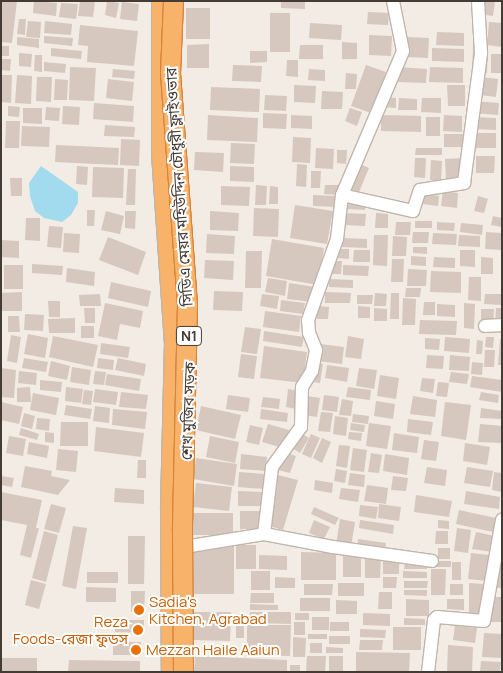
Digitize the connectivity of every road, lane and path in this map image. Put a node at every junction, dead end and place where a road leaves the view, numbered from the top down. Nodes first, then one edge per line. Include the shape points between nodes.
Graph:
1 (156, 1) edge
2 (162, 1) edge
3 (173, 1) edge
4 (178, 1) edge
5 (393, 1) edge
6 (478, 1) edge
7 (342, 195) junction
8 (502, 325) edge
9 (485, 326) dead end
10 (502, 520) edge
11 (264, 534) junction
12 (184, 547) junction
13 (432, 561) dead end
14 (166, 672) edge
15 (171, 672) edge
16 (183, 672) edge
17 (428, 672) edge

1 - 14 highway, শেখ মুজিব সড়ক / N1 via 157,216 168,350
2 - 15 highway via 161,153 174,342
3 - 16 highway, সিডিএ মেয়র মহিউদ্দিন চৌধুরী ফ্লাইওভার, bridge via 170,73 187,305 182,531
4 - 12 highway, শেখ মুজিব সড়ক / N1 via 179,203 190,347
5 - 7 street via 403,51
6 - 7 street via 481,53 464,184 420,190 413,211
7 - 11 street via 337,239 308,320 316,350 312,371 302,387 301,426 272,467
8 - 9 street
10 - 17 street via 484,621 437,617
11 - 12 street
11 - 13 street
12 - 16 highway, শেখ মুজিব সড়ক / N1

